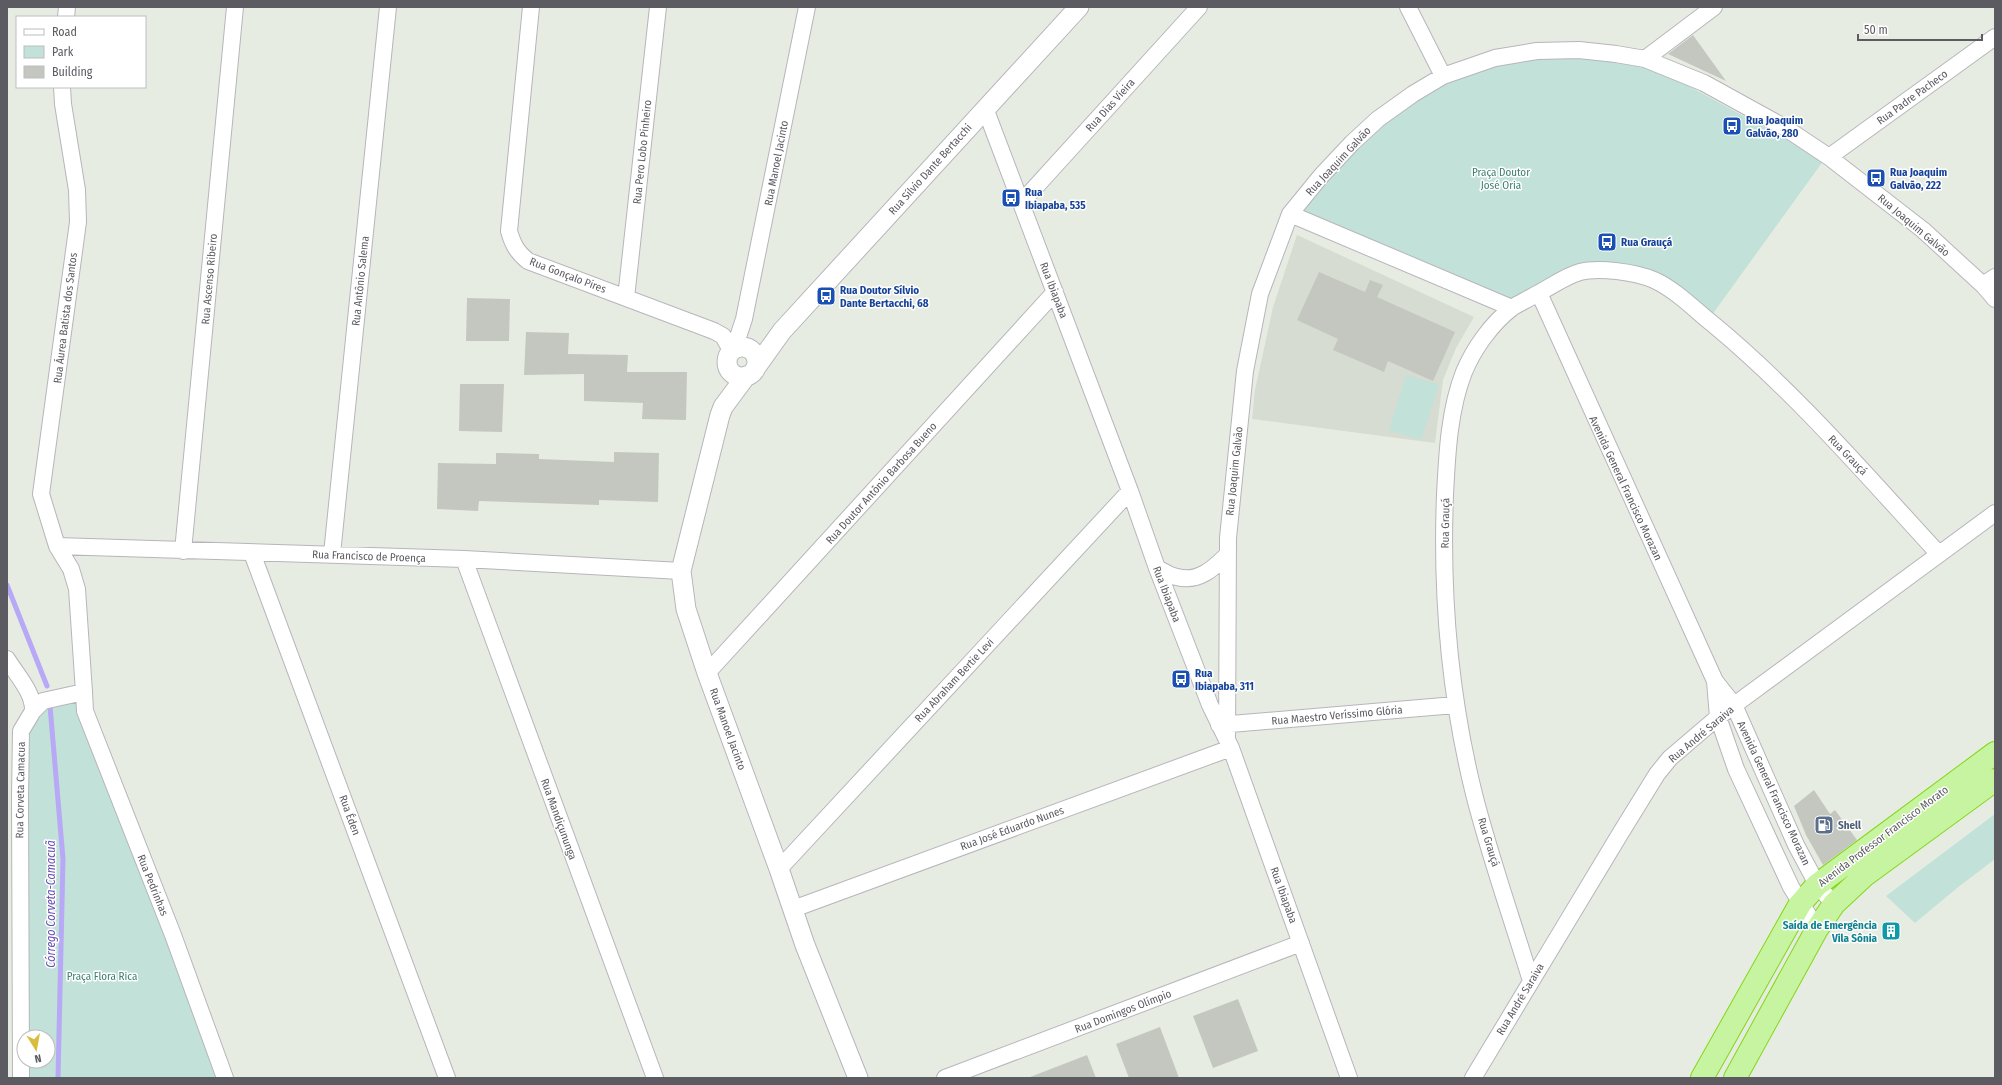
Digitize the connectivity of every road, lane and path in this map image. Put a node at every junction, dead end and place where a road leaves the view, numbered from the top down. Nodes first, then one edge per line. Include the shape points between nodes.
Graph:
1 (235, 7) edge
2 (388, 7) edge
3 (531, 7) edge
4 (658, 7) edge
5 (807, 7) edge
6 (1079, 7) edge
7 (1198, 7) edge
8 (1408, 7) edge
9 (1714, 7) edge
10 (1995, 37) edge
11 (1645, 59) junction
12 (1443, 76) junction
13 (62, 88) edge
14 (985, 108) junction
15 (1829, 157) junction
16 (1022, 203) junction
17 (1290, 214) junction
18 (1989, 281) edge
19 (1055, 292) junction
20 (1539, 293) junction
21 (626, 298) junction
22 (1995, 299) edge
23 (1512, 308) junction
24 (782, 331) junction
25 (739, 349) junction
26 (751, 371) junction
27 (1130, 491) junction
28 (1995, 513) edge
29 (57, 546) junction
30 (183, 551) junction
31 (252, 552) junction
32 (1938, 553) junction
33 (332, 554) junction
34 (1227, 555) junction
35 (464, 559) junction
36 (1157, 568) junction
37 (681, 571) junction
38 (7, 659) edge
39 (707, 673) junction
40 (1715, 681) junction
41 (84, 692) junction
42 (1455, 705) junction
43 (38, 706) junction
44 (1734, 706) junction
45 (1718, 717) junction
46 (1226, 733) junction
47 (1995, 753) edge
48 (1995, 780) edge
49 (779, 869) junction
50 (1817, 884) junction
51 (1800, 904) junction
52 (1834, 904) junction
53 (793, 909) junction
54 (1817, 929) junction
55 (1301, 943) junction
56 (1531, 981) junction
57 (21, 1078) edge
58 (225, 1078) edge
59 (447, 1078) edge
60 (655, 1078) edge
61 (858, 1078) edge
62 (945, 1078) edge
63 (1349, 1078) edge
64 (1473, 1078) edge
65 (1702, 1078) edge
66 (1735, 1078) edge

1 - 30 street, Rua Ascenso Ribeiro
2 - 33 street, Rua Antônio Salema
3 - 21 street, Rua Gonçalo Pires via 509,231 512,244 528,261
4 - 21 street, Rua Pero Lobo Pinheiro
5 - 25 street, Rua Manoel Jacinto
6 - 14 street, Rua Sílvio Dante Bertacchi
7 - 16 street, Rua Dias Vieira
8 - 12 street
9 - 11 street
10 - 15 street, Rua Padre Pacheco
11 - 12 street, Rua Joaquim Galvão via 1579,50 1537,51 1495,58
11 - 15 street, Rua Joaquim Galvão via 1704,83 1784,127
12 - 17 street, Rua Joaquim Galvão via 1378,119 1326,170
13 - 29 street, Rua Áurea Batista dos Santos via 77,190 78,222 41,494
14 - 16 street, Rua Ibiapaba
14 - 24 street, Rua Sílvio Dante Bertacchi
15 - 18 street, Rua Joaquim Galvão
16 - 19 street, Rua Ibiapaba
17 - 23 street
17 - 34 street, Rua Joaquim Galvão via 1260,294 1245,371
18 - 22 street, Rua Joaquim Galvão
19 - 27 street, Rua Ibiapaba
19 - 39 street, Rua Doutor Antônio Barbosa Bueno
20 - 23 street, Rua Grauçá
20 - 32 street, Rua Grauçá via 1578,272 1620,272 1655,280 1685,301 1754,358 1859,465
20 - 40 street, Avenida General Francisco Morazan
21 - 25 street, Rua Gonçalo Pires via 714,331
23 - 42 street, Rua Grauçá via 1478,346 1455,398 1447,459 1444,535 1446,622
24 - 25 street, Rua Sílvio Dante Bertacchi via 768,341
24 - 26 street, Rua Sílvio Dante Bertacchi
25 - 26 street via 754,352 756,356
25 - 26 street via 727,362 730,370 737,376
26 - 37 street, Rua Manoel Jacinto via 723,407 720,415
27 - 36 street, Rua Ibiapaba
27 - 49 street, Rua Abraham Bertie Levi
28 - 32 street, Rua André Saraiva
29 - 30 street, Rua Francisco de Proença
29 - 41 street via 71,569 76,589
30 - 31 street, Rua Francisco de Proença
31 - 33 street, Rua Francisco de Proença
31 - 59 street, Rua Éden
32 - 44 street, Rua André Saraiva
33 - 35 street, Rua Francisco de Proença
34 - 36 street via 1212,570 1194,578 1177,577
34 - 46 street, Rua Joaquim Galvão
35 - 37 street, Rua Francisco de Proença
35 - 60 street, Rua Mandiçununga
36 - 46 street, Rua Ibiapaba
37 - 39 street, Rua Manoel Jacinto via 686,609
38 - 43 street via 33,705
39 - 49 street, Rua Manoel Jacinto
40 - 44 street, Avenida General Francisco Morazan
40 - 45 street, Avenida General Francisco Morazan
41 - 43 street
41 - 58 street, Rua Pedrinhas via 85,711 173,935
42 - 46 street, Rua Maestro Veríssimo Glória
42 - 56 street, Rua Grauçá via 1475,796
43 - 57 street, Rua Corveta Camacua via 22,731 21,739
44 - 45 street, Rua André Saraiva
44 - 50 street, Avenida General Francisco Morazan via 1796,845
45 - 51 street, Avenida General Francisco Morazan via 1736,769 1769,844
45 - 56 street, Rua André Saraiva via 1670,758 1657,774
46 - 53 street, Rua José Eduardo Nunes
46 - 55 street, Rua Ibiapaba
47 - 50 highway, Avenida Professor Francisco Morato
48 - 52 highway, Avenida Professor Francisco Morato via 1865,876
49 - 53 street, Rua Manoel Jacinto
50 - 51 highway, Avenida Professor Francisco Morato
50 - 52 street, Avenida General Francisco Morazan
51 - 54 street, Avenida General Francisco Morazan
51 - 65 highway, Avenida Professor Francisco Morato
52 - 54 highway, Avenida Professor Francisco Morato
53 - 61 street, Rua Manoel Jacinto
54 - 66 highway, Avenida Professor Francisco Morato
55 - 62 street, Rua Domingos Olímpio
55 - 63 street, Rua Ibiapaba
56 - 64 street, Rua André Saraiva

